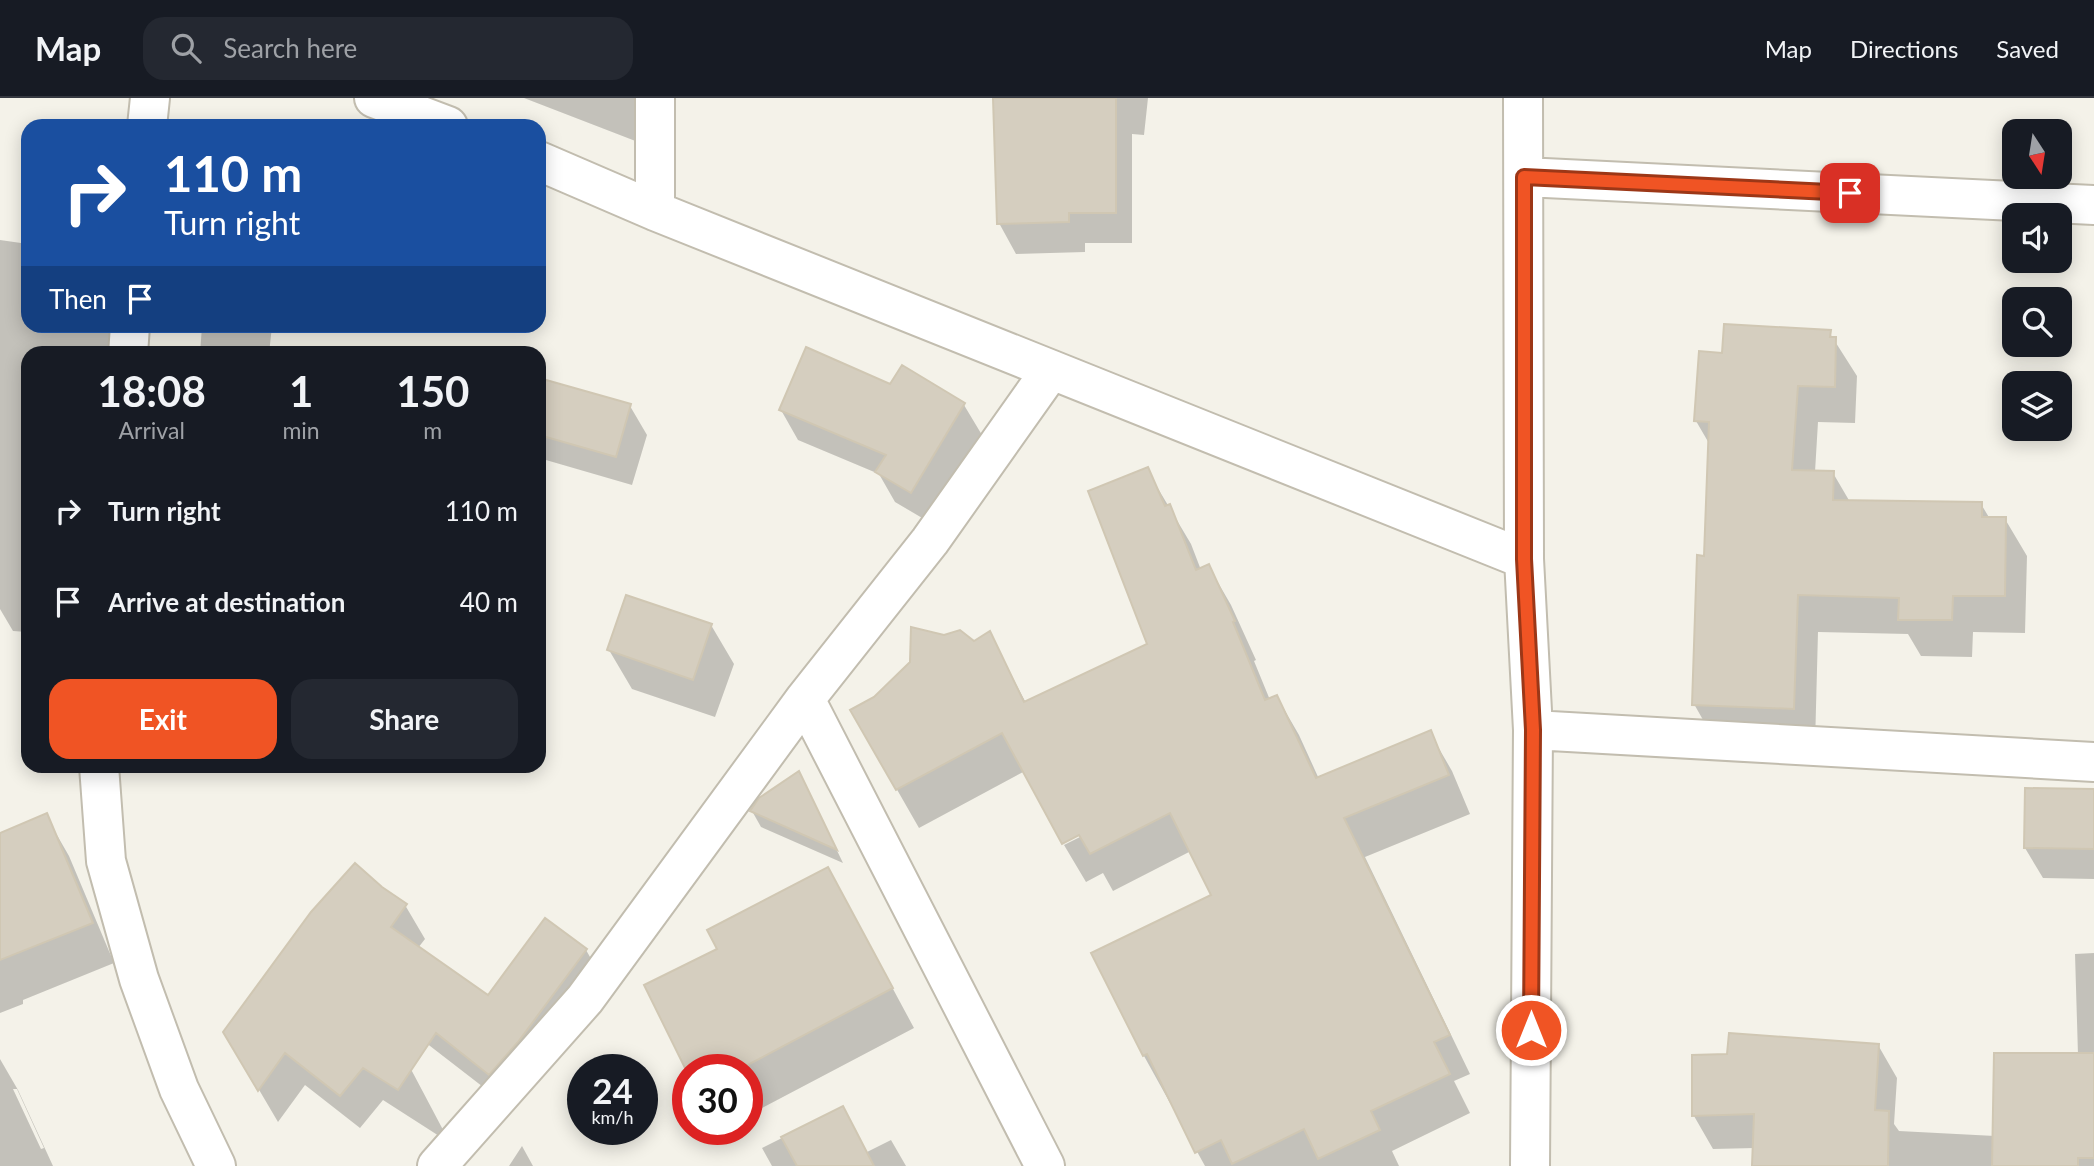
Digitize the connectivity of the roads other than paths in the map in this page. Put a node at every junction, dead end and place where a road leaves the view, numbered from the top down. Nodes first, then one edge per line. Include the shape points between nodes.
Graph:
1 (150, 98) edge
2 (374, 98) edge
3 (655, 98) edge
4 (1523, 98) edge
5 (148, 119) edge
6 (430, 119) edge
7 (546, 164) edge
8 (1524, 177) junction
9 (2094, 205) edge
10 (655, 211) junction
11 (1051, 370) junction
12 (1524, 559) junction
13 (805, 699) junction
14 (1533, 730) junction
15 (2094, 762) edge
16 (100, 773) edge
17 (216, 1166) edge
18 (437, 1166) edge
19 (1045, 1166) edge
20 (1530, 1166) edge

1 - 5 street
2 - 6 street
3 - 10 street
4 - 8 street
7 - 10 street
8 - 9 street
8 - 12 street
10 - 11 street
11 - 12 street
11 - 13 street via 930,541
12 - 14 street
13 - 18 street via 585,999
13 - 19 street
14 - 15 street
14 - 20 street
16 - 17 street via 106,861 139,979 178,1089

